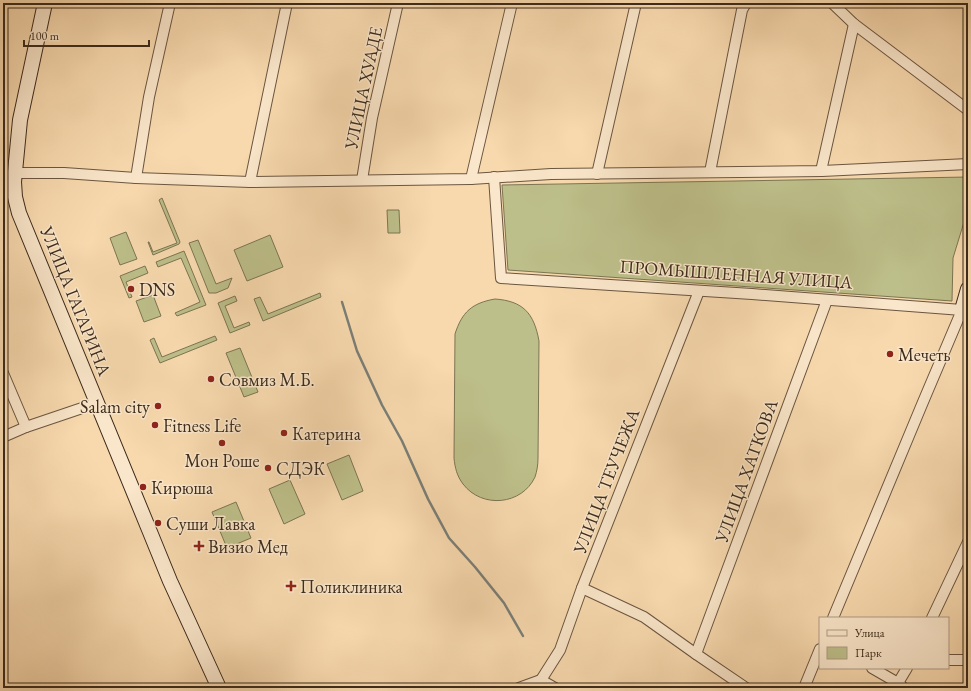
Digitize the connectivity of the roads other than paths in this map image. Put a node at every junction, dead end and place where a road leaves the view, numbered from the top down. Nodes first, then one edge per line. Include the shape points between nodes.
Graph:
1 (45, 3) edge
2 (170, 3) edge
3 (287, 3) edge
4 (398, 3) edge
5 (512, 3) edge
6 (636, 3) edge
7 (746, 3) edge
8 (832, 3) edge
9 (854, 24) junction
10 (968, 110) edge
11 (968, 164) edge
12 (821, 171) junction
13 (710, 172) junction
14 (14, 173) junction
15 (597, 174) junction
16 (494, 177) junction
17 (136, 178) junction
18 (471, 179) junction
19 (362, 180) junction
20 (250, 182) junction
21 (968, 289) edge
22 (699, 291) junction
23 (827, 300) junction
24 (965, 311) edge
25 (3, 373) edge
26 (97, 403) junction
27 (26, 428) junction
28 (3, 437) edge
29 (968, 542) edge
30 (582, 588) junction
31 (832, 617) edge
32 (932, 617) edge
33 (819, 651) edge
34 (696, 654) junction
35 (949, 660) edge
36 (968, 660) edge
37 (874, 669) edge
38 (907, 669) edge
39 (541, 680) junction
40 (901, 686) edge
41 (219, 688) edge
42 (519, 688) edge
43 (555, 688) edge
44 (746, 688) edge
45 (804, 688) edge

1 - 14 street, УЛИЦА ГАГАРИНА via 20,120
2 - 17 street via 149,97
3 - 20 street
4 - 19 street, УЛИЦА ХУАДЕ via 372,118
5 - 18 street
6 - 15 street
7 - 13 street via 742,10
8 - 9 street
9 - 10 street
9 - 12 street
11 - 12 street
12 - 13 street
13 - 15 street
14 - 17 street via 64,173
14 - 26 street, УЛИЦА ГАГАРИНА via 19,213
15 - 16 street
16 - 18 street
16 - 22 street, ПРОМЫШЛЕННАЯ УЛИЦА via 501,278
17 - 20 street
18 - 19 street
19 - 20 street
21 - 24 street
22 - 23 street, ПРОМЫШЛЕННАЯ УЛИЦА
22 - 30 street, УЛИЦА ТЕУЧЕЖА
23 - 24 street, ПРОМЫШЛЕННАЯ УЛИЦА
23 - 34 street, УЛИЦА ХАТКОВА
24 - 31 street via 923,402
25 - 27 street
26 - 27 street
26 - 41 street, УЛИЦА ГАГАРИНА via 168,575
27 - 28 street
29 - 32 street
30 - 34 street via 644,617
30 - 39 street, УЛИЦА ТЕУЧЕЖА via 560,650
33 - 45 street
34 - 44 street
35 - 36 street
37 - 40 street
38 - 40 street
39 - 42 street
39 - 43 street

